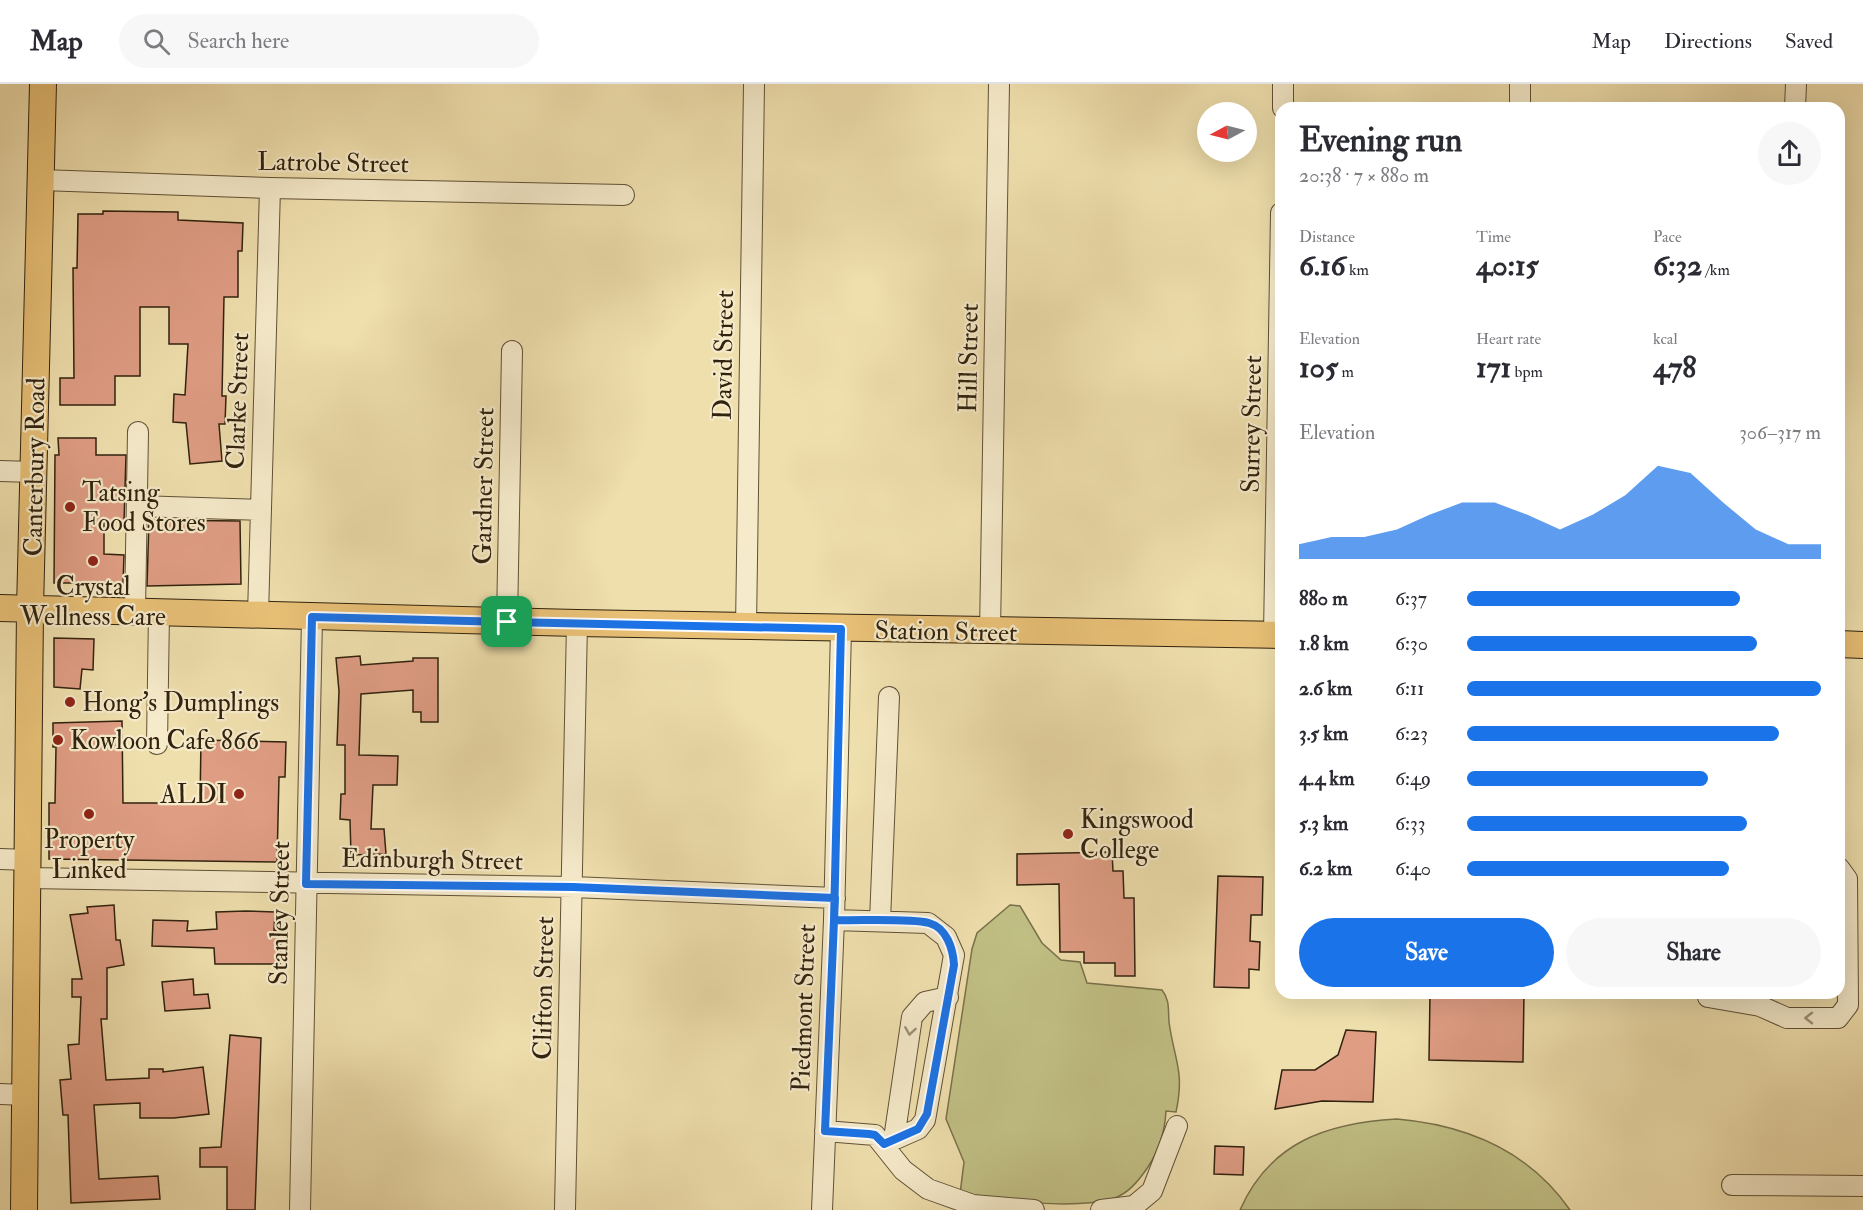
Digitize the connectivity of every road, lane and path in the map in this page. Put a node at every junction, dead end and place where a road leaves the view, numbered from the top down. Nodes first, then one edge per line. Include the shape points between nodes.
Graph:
1 (43, 84) edge
2 (754, 84) edge
3 (999, 84) edge
4 (1283, 84) edge
5 (1520, 84) edge
6 (1796, 84) edge
7 (1283, 102) edge
8 (1520, 102) edge
9 (1795, 102) edge
10 (41, 180) junction
11 (270, 188) junction
12 (624, 195) dead end
13 (512, 351) dead end
14 (138, 432) dead end
15 (0, 471) edge
16 (33, 472) junction
17 (137, 506) junction
18 (261, 510) junction
19 (0, 608) edge
20 (30, 609) junction
21 (147, 612) junction
22 (258, 615) junction
23 (312, 617) junction
24 (507, 622) junction
25 (577, 623) junction
26 (746, 627) junction
27 (841, 629) junction
28 (990, 632) junction
29 (1275, 635) edge
30 (1845, 644) edge
31 (1863, 645) edge
32 (889, 697) dead end
33 (157, 744) dead end
34 (0, 859) edge
35 (28, 869) junction
36 (1845, 876) edge
37 (306, 884) junction
38 (573, 887) junction
39 (835, 898) junction
40 (834, 920) junction
41 (880, 921) junction
42 (948, 997) junction
43 (1720, 999) edge
44 (0, 1094) edge
45 (26, 1095) junction
46 (1177, 1126) dead end
47 (825, 1131) junction
48 (889, 1142) junction
49 (1732, 1185) dead end
50 (1863, 1186) edge
51 (24, 1210) edge
52 (300, 1210) edge
53 (565, 1210) edge
54 (822, 1210) edge
55 (1034, 1210) edge
56 (1101, 1210) edge

1 - 10 main road, Canterbury Road
2 - 26 street, David Street
3 - 28 street, Hill Street
4 - 7 street
5 - 8 street
6 - 9 street
10 - 11 street, Latrobe Street
10 - 16 main road, Canterbury Road
11 - 12 street, Latrobe Street
11 - 18 street, Clarke Street
13 - 24 street, Gardner Street
14 - 17 street
15 - 16 street
16 - 20 main road, Canterbury Road
17 - 18 street
17 - 21 street
18 - 22 street, Clarke Street
19 - 20 main road, Station Street
20 - 21 main road, Station Street
20 - 35 main road, Canterbury Road
21 - 22 main road, Station Street
21 - 33 street
22 - 23 main road, Station Street
23 - 24 main road, Station Street
23 - 37 street, Stanley Street
24 - 25 main road, Station Street
25 - 26 main road, Station Street
25 - 38 street, Clifton Street
26 - 27 main road, Station Street
27 - 28 main road, Station Street
27 - 39 street, Piedmont Street
28 - 29 main road, Station Street
30 - 31 main road
32 - 41 street
34 - 35 street, Edinburgh Street
35 - 37 street, Edinburgh Street
35 - 45 main road, Canterbury Road
36 -> 43 street via 1848,1005 1838,1018 1787,1018 1760,1006
37 - 38 street, Edinburgh Street
37 - 52 street, Stanley Street
38 - 39 street, Edinburgh Street
38 - 53 street, Clifton Street
39 - 40 street, Piedmont Street
40 - 41 street
40 - 47 street, Piedmont Street
41 - 42 street via 928,923 946,937 954,955
42 - 48 street via 925,1120 918,1129
42 -> 48 street via 925,1002 912,1017
44 - 45 street
45 - 51 main road, Canterbury Road
46 - 56 street via 1152,1191 1134,1206
47 - 48 street via 875,1135
47 - 54 street, Piedmont Street
48 - 55 street via 914,1181 943,1196 973,1205
49 - 50 street

